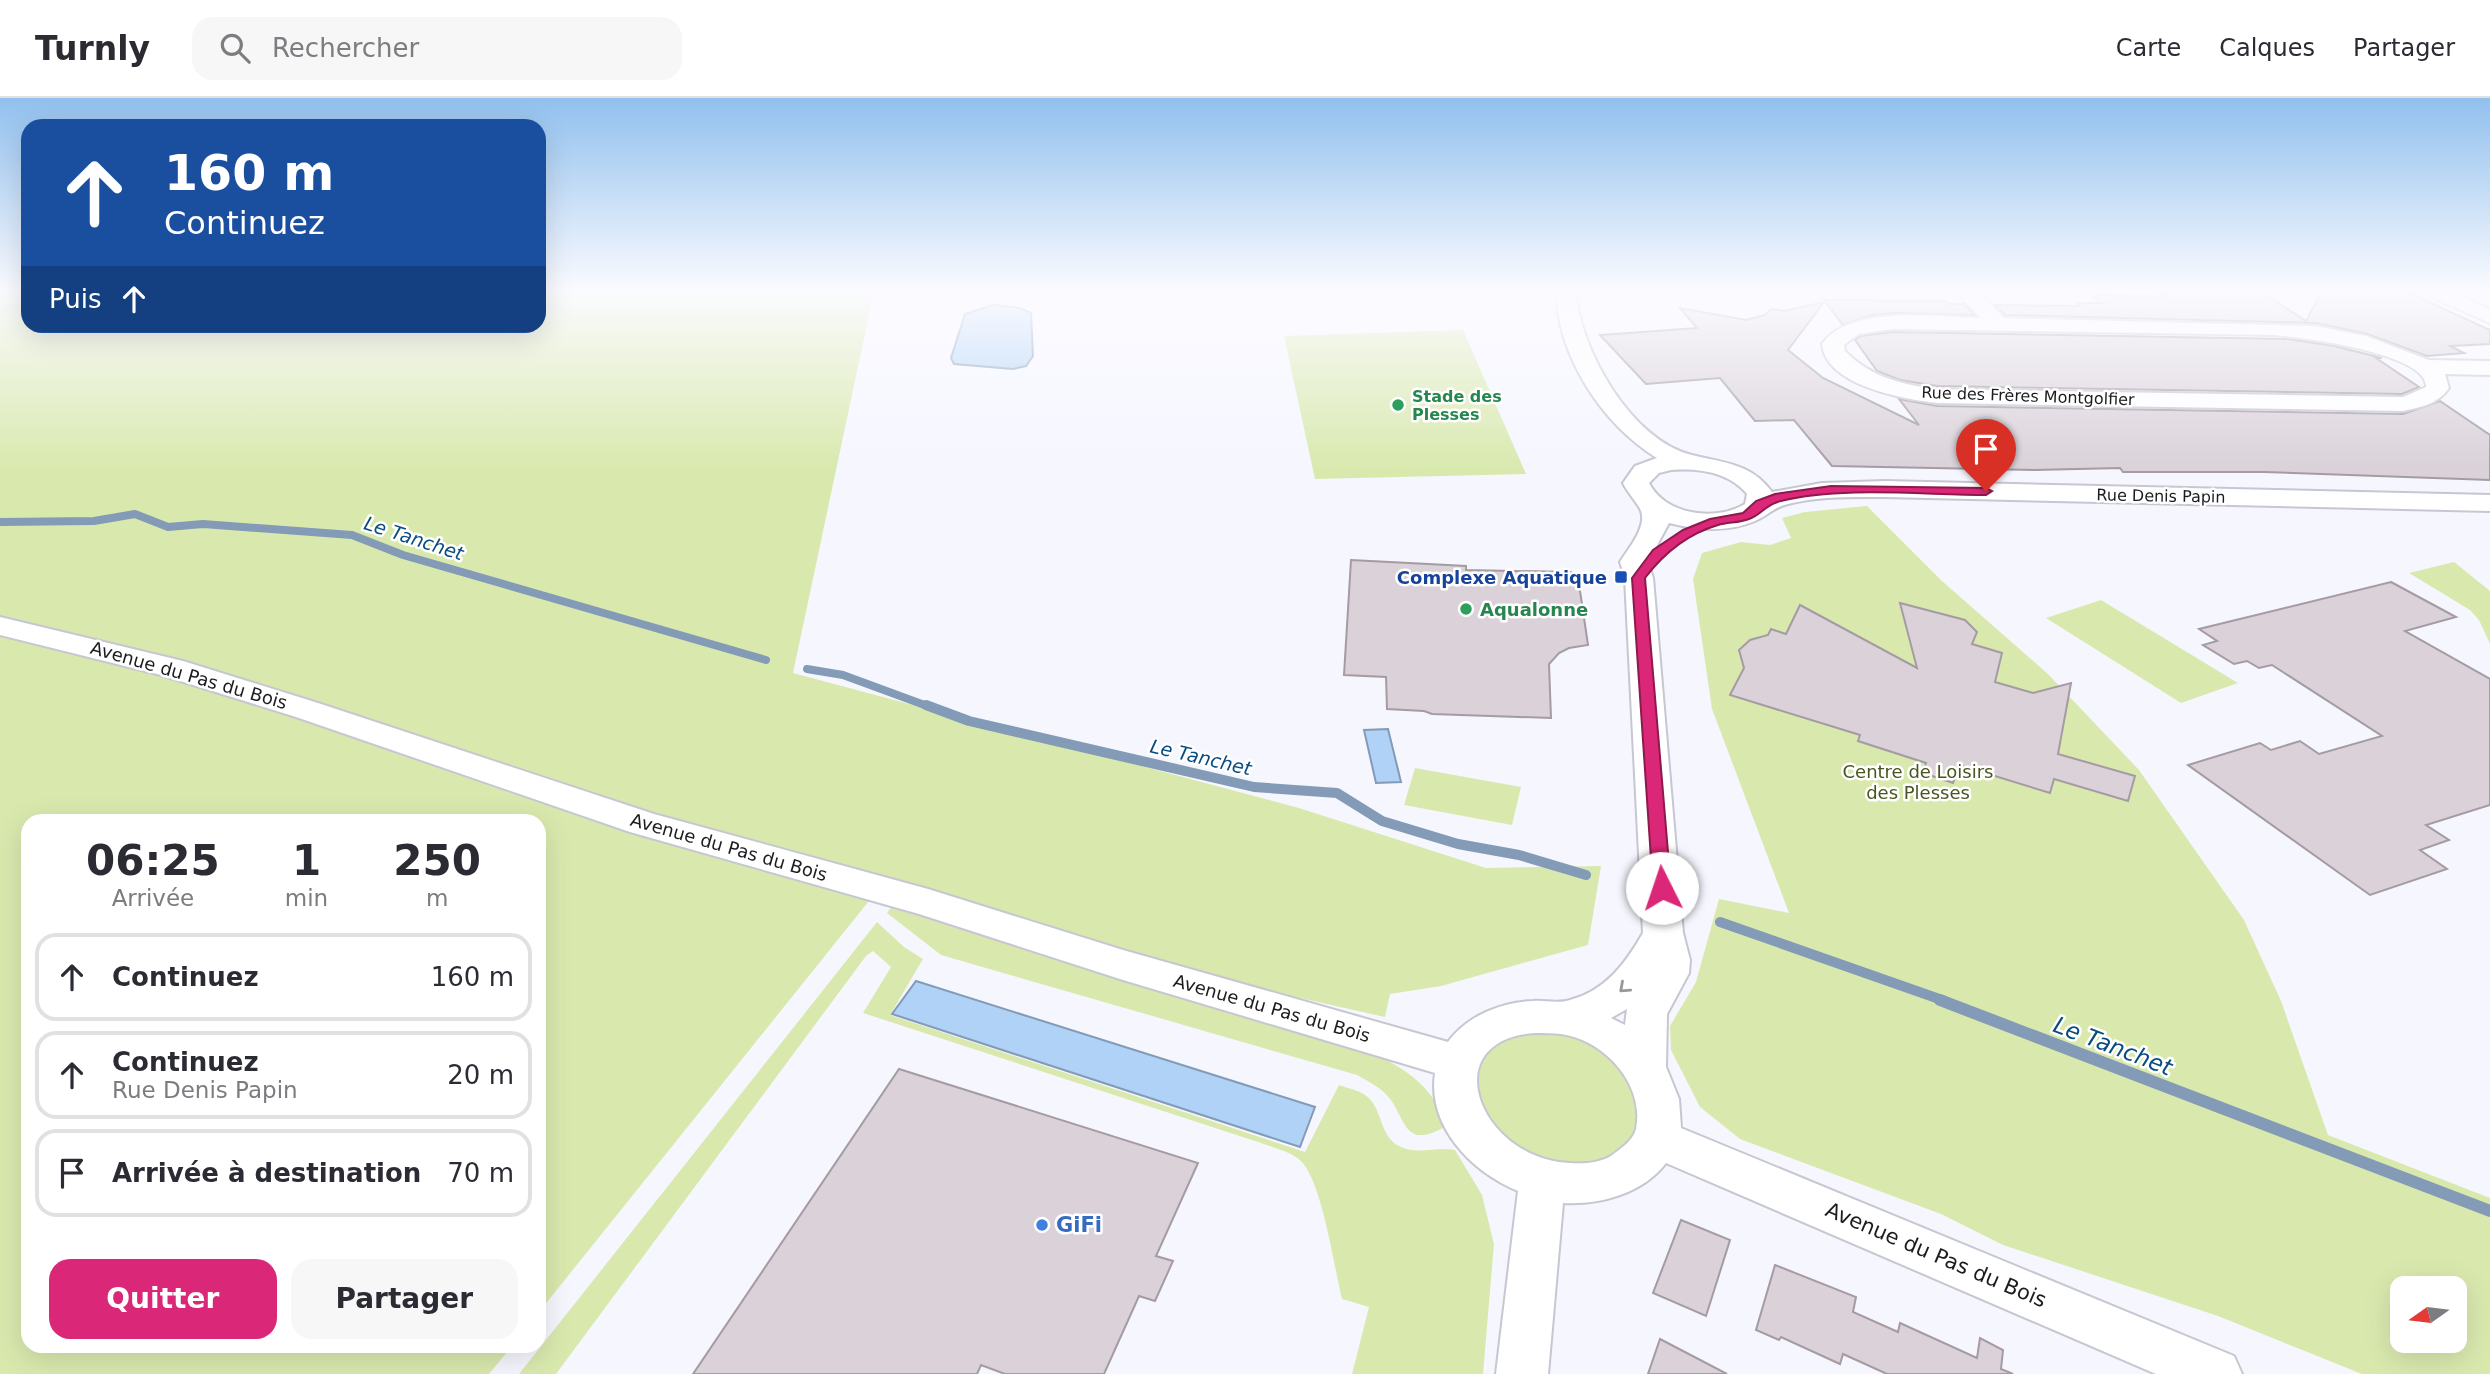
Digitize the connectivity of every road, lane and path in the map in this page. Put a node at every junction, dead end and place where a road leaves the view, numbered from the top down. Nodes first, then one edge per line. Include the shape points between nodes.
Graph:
1 (1581, 351) edge
2 (1833, 351) edge
3 (2387, 351) edge
4 (2425, 367) junction
5 (2490, 368) edge
6 (1617, 416) junction
7 (1685, 462) junction
8 (1651, 468) junction
9 (1747, 479) junction
10 (1831, 490) junction
11 (1760, 503) junction
12 (2490, 503) edge
13 (1654, 507) junction
14 (1715, 522) junction
15 (1639, 578) junction
16 (0, 626) edge
17 (1663, 933) junction
18 (1563, 1018) junction
19 (1460, 1063) junction
20 (1644, 1068) junction
21 (1656, 1138) junction
22 (1542, 1180) junction
23 (1522, 1374) edge
24 (2216, 1374) edge

1 - 6 street
2 - 4 street, Rue des Frères Montgolfier via 1856,374 1937,396 2403,404 2432,397 2437,390 2435,377
3 - 4 street, Rue des Frères Montgolfier
4 - 5 street, Rue des Frères Montgolfier
6 - 7 street via 1653,446
6 - 8 street
7 - 8 street
7 - 9 street, Rue Denis Papin via 1712,465
8 - 13 street via 1636,484
9 - 10 street, Rue Denis Papin
9 - 11 street via 1757,489
10 - 11 street, Rue Denis Papin
10 - 12 street, Rue Denis Papin
11 - 14 street, Rue Denis Papin via 1748,516
13 - 14 street via 1682,518
13 - 15 street via 1656,523 1634,562
14 - 15 street via 1671,542
15 - 17 street
16 - 19 street, Avenue du Pas du Bois via 172,668 643,823 928,903
17 -> 18 street via 1627,988
17 - 20 street via 1669,973 1646,1014
18 - 19 street via 1530,1016 1499,1024 1475,1040
18 - 20 street via 1594,1028 1622,1045
19 - 22 street via 1455,1084 1458,1107 1470,1130 1513,1168
20 - 21 street via 1656,1091 1660,1115
21 - 22 street via 1643,1158 1600,1182
21 - 24 street, Avenue du Pas du Bois
22 - 23 street

